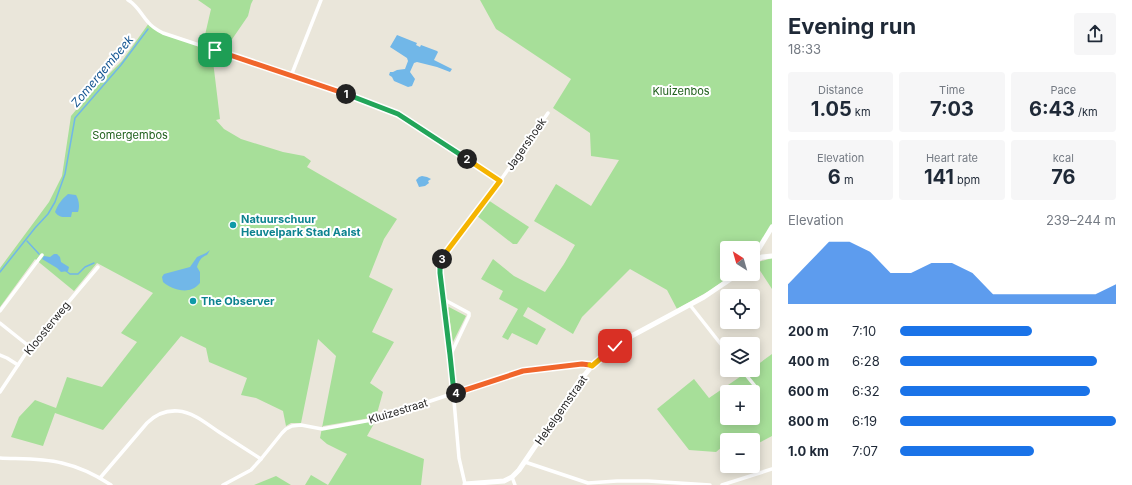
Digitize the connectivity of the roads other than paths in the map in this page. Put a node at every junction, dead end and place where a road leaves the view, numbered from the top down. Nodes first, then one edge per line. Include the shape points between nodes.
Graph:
1 (128, 0) edge
2 (321, 0) edge
3 (136, 2) edge
4 (291, 76) junction
5 (548, 113) dead end
6 (500, 181) junction
7 (772, 227) edge
8 (760, 247) edge
9 (772, 256) edge
10 (41, 257) dead end
11 (760, 260) edge
12 (98, 267) dead end
13 (728, 281) edge
14 (443, 299) junction
15 (690, 305) junction
16 (0, 311) edge
17 (0, 324) edge
18 (720, 343) edge
19 (30, 348) junction
20 (0, 355) edge
21 (450, 355) junction
22 (18, 365) junction
23 (592, 366) junction
24 (748, 377) edge
25 (754, 385) edge
26 (0, 392) edge
27 (454, 393) junction
28 (0, 458) edge
29 (261, 459) junction
30 (525, 462) junction
31 (772, 469) edge
32 (512, 477) junction
33 (100, 478) junction
34 (465, 484) edge
35 (110, 485) edge
36 (223, 485) edge
37 (515, 485) edge
38 (710, 485) edge
39 (722, 485) edge

1 - 3 street
2 - 4 street
3 - 4 street via 147,21 163,33
4 - 6 street via 398,114
5 - 6 street, Jagershoek
6 - 14 street, Jagershoek via 444,255 440,264
7 - 8 street
9 - 11 street
10 - 16 street
12 - 19 street, Kloosterweg
13 - 15 street, Hekelgemstraat
14 - 21 street, Jagershoek
14 - 21 street via 469,313
15 - 18 street
15 - 23 street, Hekelgemstraat via 626,339
17 - 19 street
19 - 22 street, Kloosterweg
20 - 22 street
21 - 27 street, Jagershoek
22 - 26 street, Kloosterweg
23 - 27 street, Kluizestraat via 582,364 523,371
23 - 30 street, Hekelgemstraat
24 - 25 street
27 - 29 street, Kluizestraat via 377,419 322,429 292,426 282,433
27 - 34 street, Jagershoek via 459,458
28 - 33 street via 62,463
29 - 33 street via 193,415 169,411 155,416 147,423
29 - 36 street, Kluizestraat via 251,470
30 - 32 street, Hekelgemstraat
30 - 38 street via 588,483 648,481
31 - 39 street
32 - 34 street via 504,481
32 - 37 street
33 - 35 street

